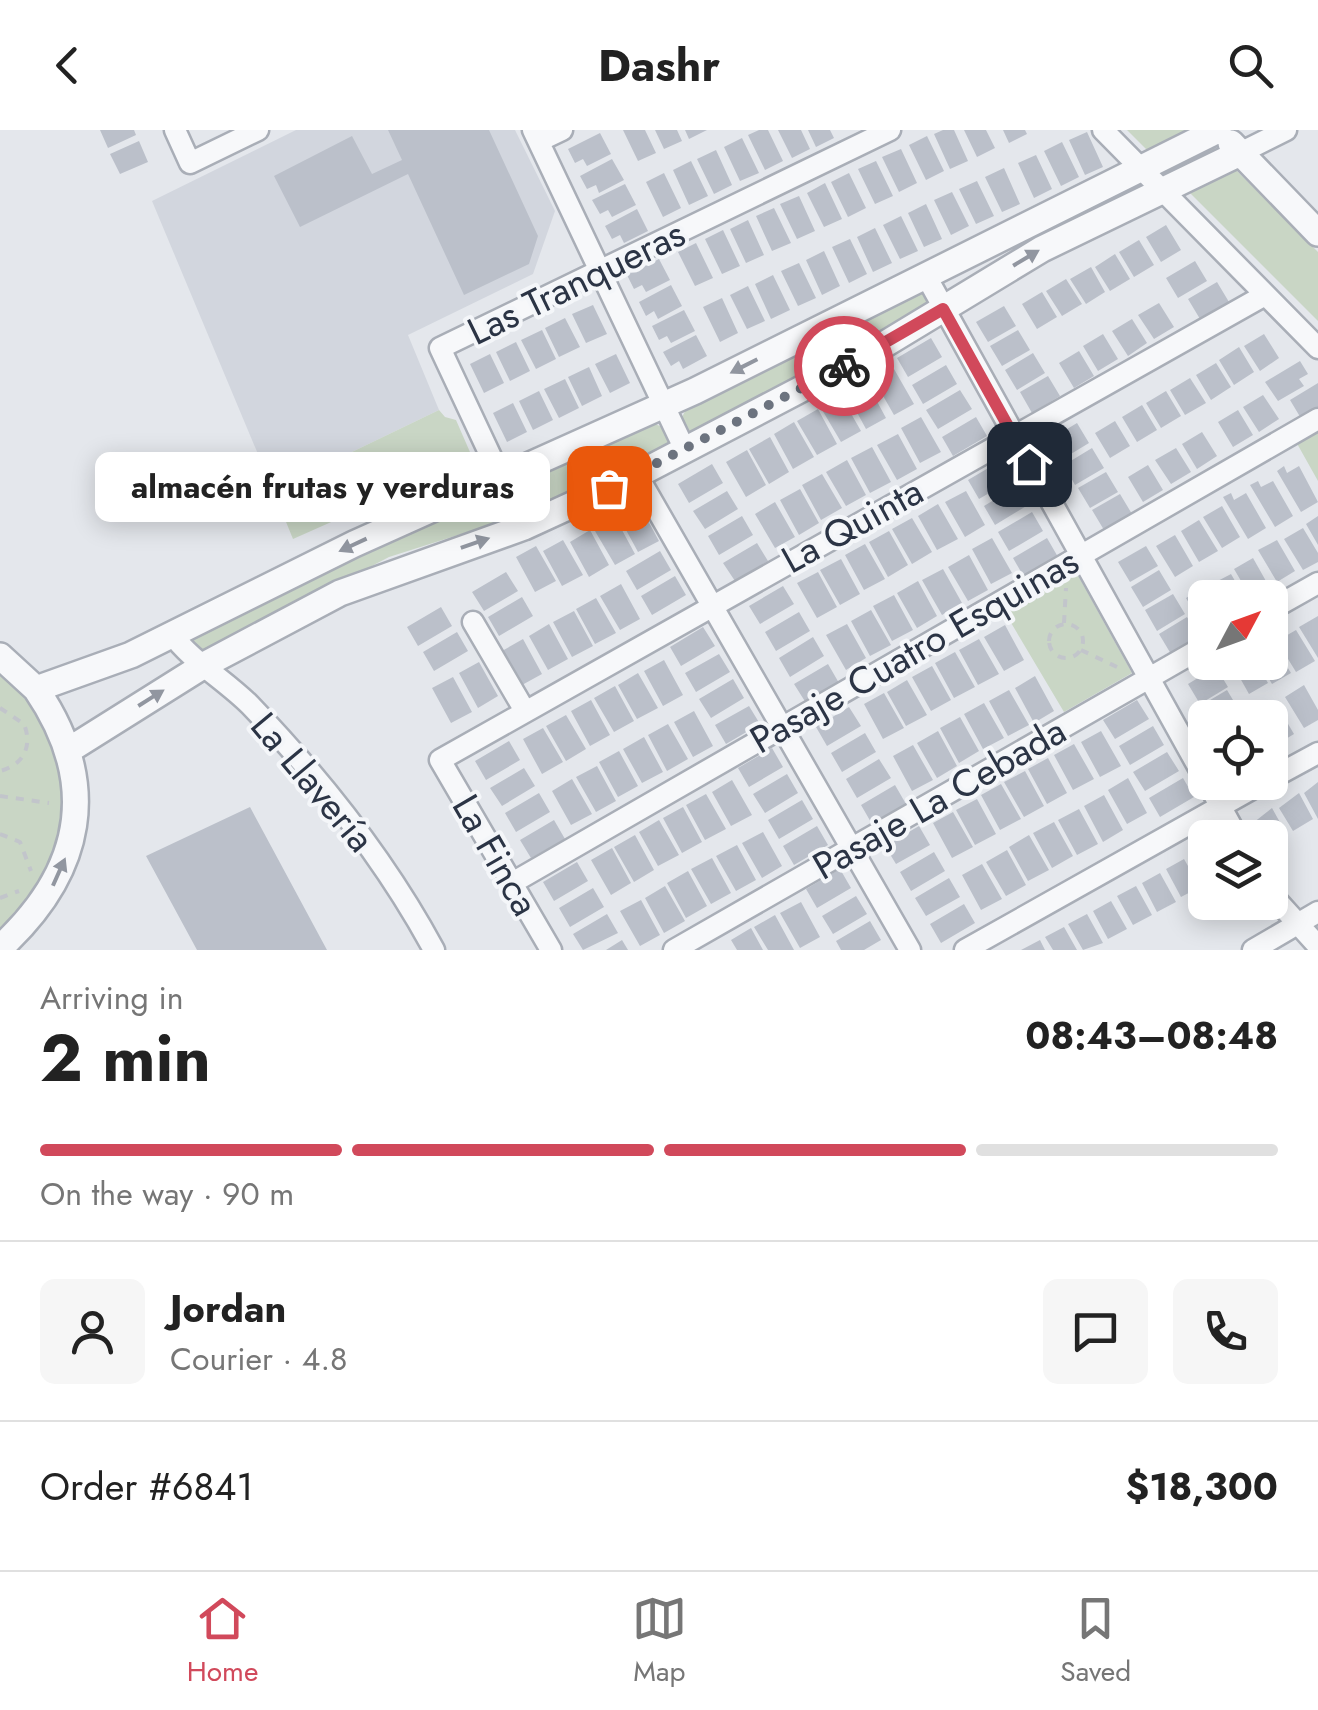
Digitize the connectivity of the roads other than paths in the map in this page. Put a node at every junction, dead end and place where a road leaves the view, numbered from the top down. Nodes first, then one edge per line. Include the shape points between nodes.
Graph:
1 (175, 130) edge
2 (258, 130) edge
3 (562, 130) edge
4 (890, 130) edge
5 (1103, 130) edge
6 (1218, 130) edge
7 (1286, 130) edge
8 (536, 136) edge
9 (1240, 153) junction
10 (1141, 168) junction
11 (1162, 190) junction
12 (1318, 233) edge
13 (600, 270) junction
14 (926, 276) junction
15 (1265, 294) junction
16 (943, 309) junction
17 (1318, 348) edge
18 (664, 406) junction
19 (1318, 419) edge
20 (1013, 435) junction
21 (685, 450) junction
22 (637, 475) junction
23 (501, 481) junction
24 (524, 527) junction
25 (1074, 558) junction
26 (1318, 584) edge
27 (1288, 600) edge
28 (710, 604) junction
29 (473, 622) dead end
30 (171, 634) junction
31 (0, 656) edge
32 (1188, 656) edge
33 (206, 664) junction
34 (1147, 679) junction
35 (36, 690) junction
36 (526, 711) junction
37 (781, 728) junction
38 (68, 750) junction
39 (1188, 750) edge
40 (1318, 752) edge
41 (440, 760) joint
42 (1288, 769) edge
43 (1216, 800) edge
44 (1233, 800) edge
45 (1220, 807) junction
46 (1228, 820) edge
47 (851, 847) junction
48 (512, 883) junction
49 (1318, 912) edge
50 (1288, 914) edge
51 (1297, 925) junction
52 (1318, 946) edge
53 (0, 948) edge
54 (434, 950) edge
55 (551, 950) edge
56 (674, 950) edge
57 (910, 950) edge
58 (965, 950) edge
59 (1253, 950) edge

1 - 2 street via 190,162
3 - 8 street
4 - 13 street, Las Tranqueras
5 - 10 street
6 - 9 street
6 - 10 street
7 - 9 street
8 - 13 street
9 - 11 street
9 - 12 street
10 - 11 street
10 - 14 street
11 - 15 street
16 -> 11 street via 1042,249
13 - 18 street
13 - 23 street, Las Tranqueras via 440,348
14 - 16 street
14 -> 18 street
15 - 17 street
15 - 20 street, La Quinta
16 - 20 street
16 - 21 street
18 - 21 street
18 - 23 street
19 - 25 street, Pasaje Cuatro Esquinas
20 - 25 street
20 - 28 street, La Quinta
21 - 22 street
22 - 24 street
22 - 28 street
23 - 24 street, Las Tranqueras
23 -> 30 street
33 -> 24 street via 340,593
25 - 34 street
25 - 37 street, Pasaje Cuatro Esquinas
26 - 27 street
28 - 36 street, La Quinta
28 - 37 street
29 - 36 street
30 - 33 street, La Llavería
30 - 35 street
31 - 35 street
32 - 34 street, Pasaje La Cebada
38 -> 33 street
33 - 54 street, La Llavería via 346,815
34 - 39 street
34 - 47 street, Pasaje La Cebada
35 - 38 street
36 - 41 street, La Quinta
37 - 47 street
37 - 48 street, Pasaje Cuatro Esquinas
53 -> 38 street via 42,906 61,873 76,812
40 - 42 street
41 - 48 street, La Finca
43 - 45 street
44 - 45 street
45 - 46 street
45 - 58 street
47 - 56 street, Pasaje La Cebada
47 - 57 street
48 - 55 street, La Finca
49 - 51 street
50 - 51 street
51 - 52 street
51 - 59 street

